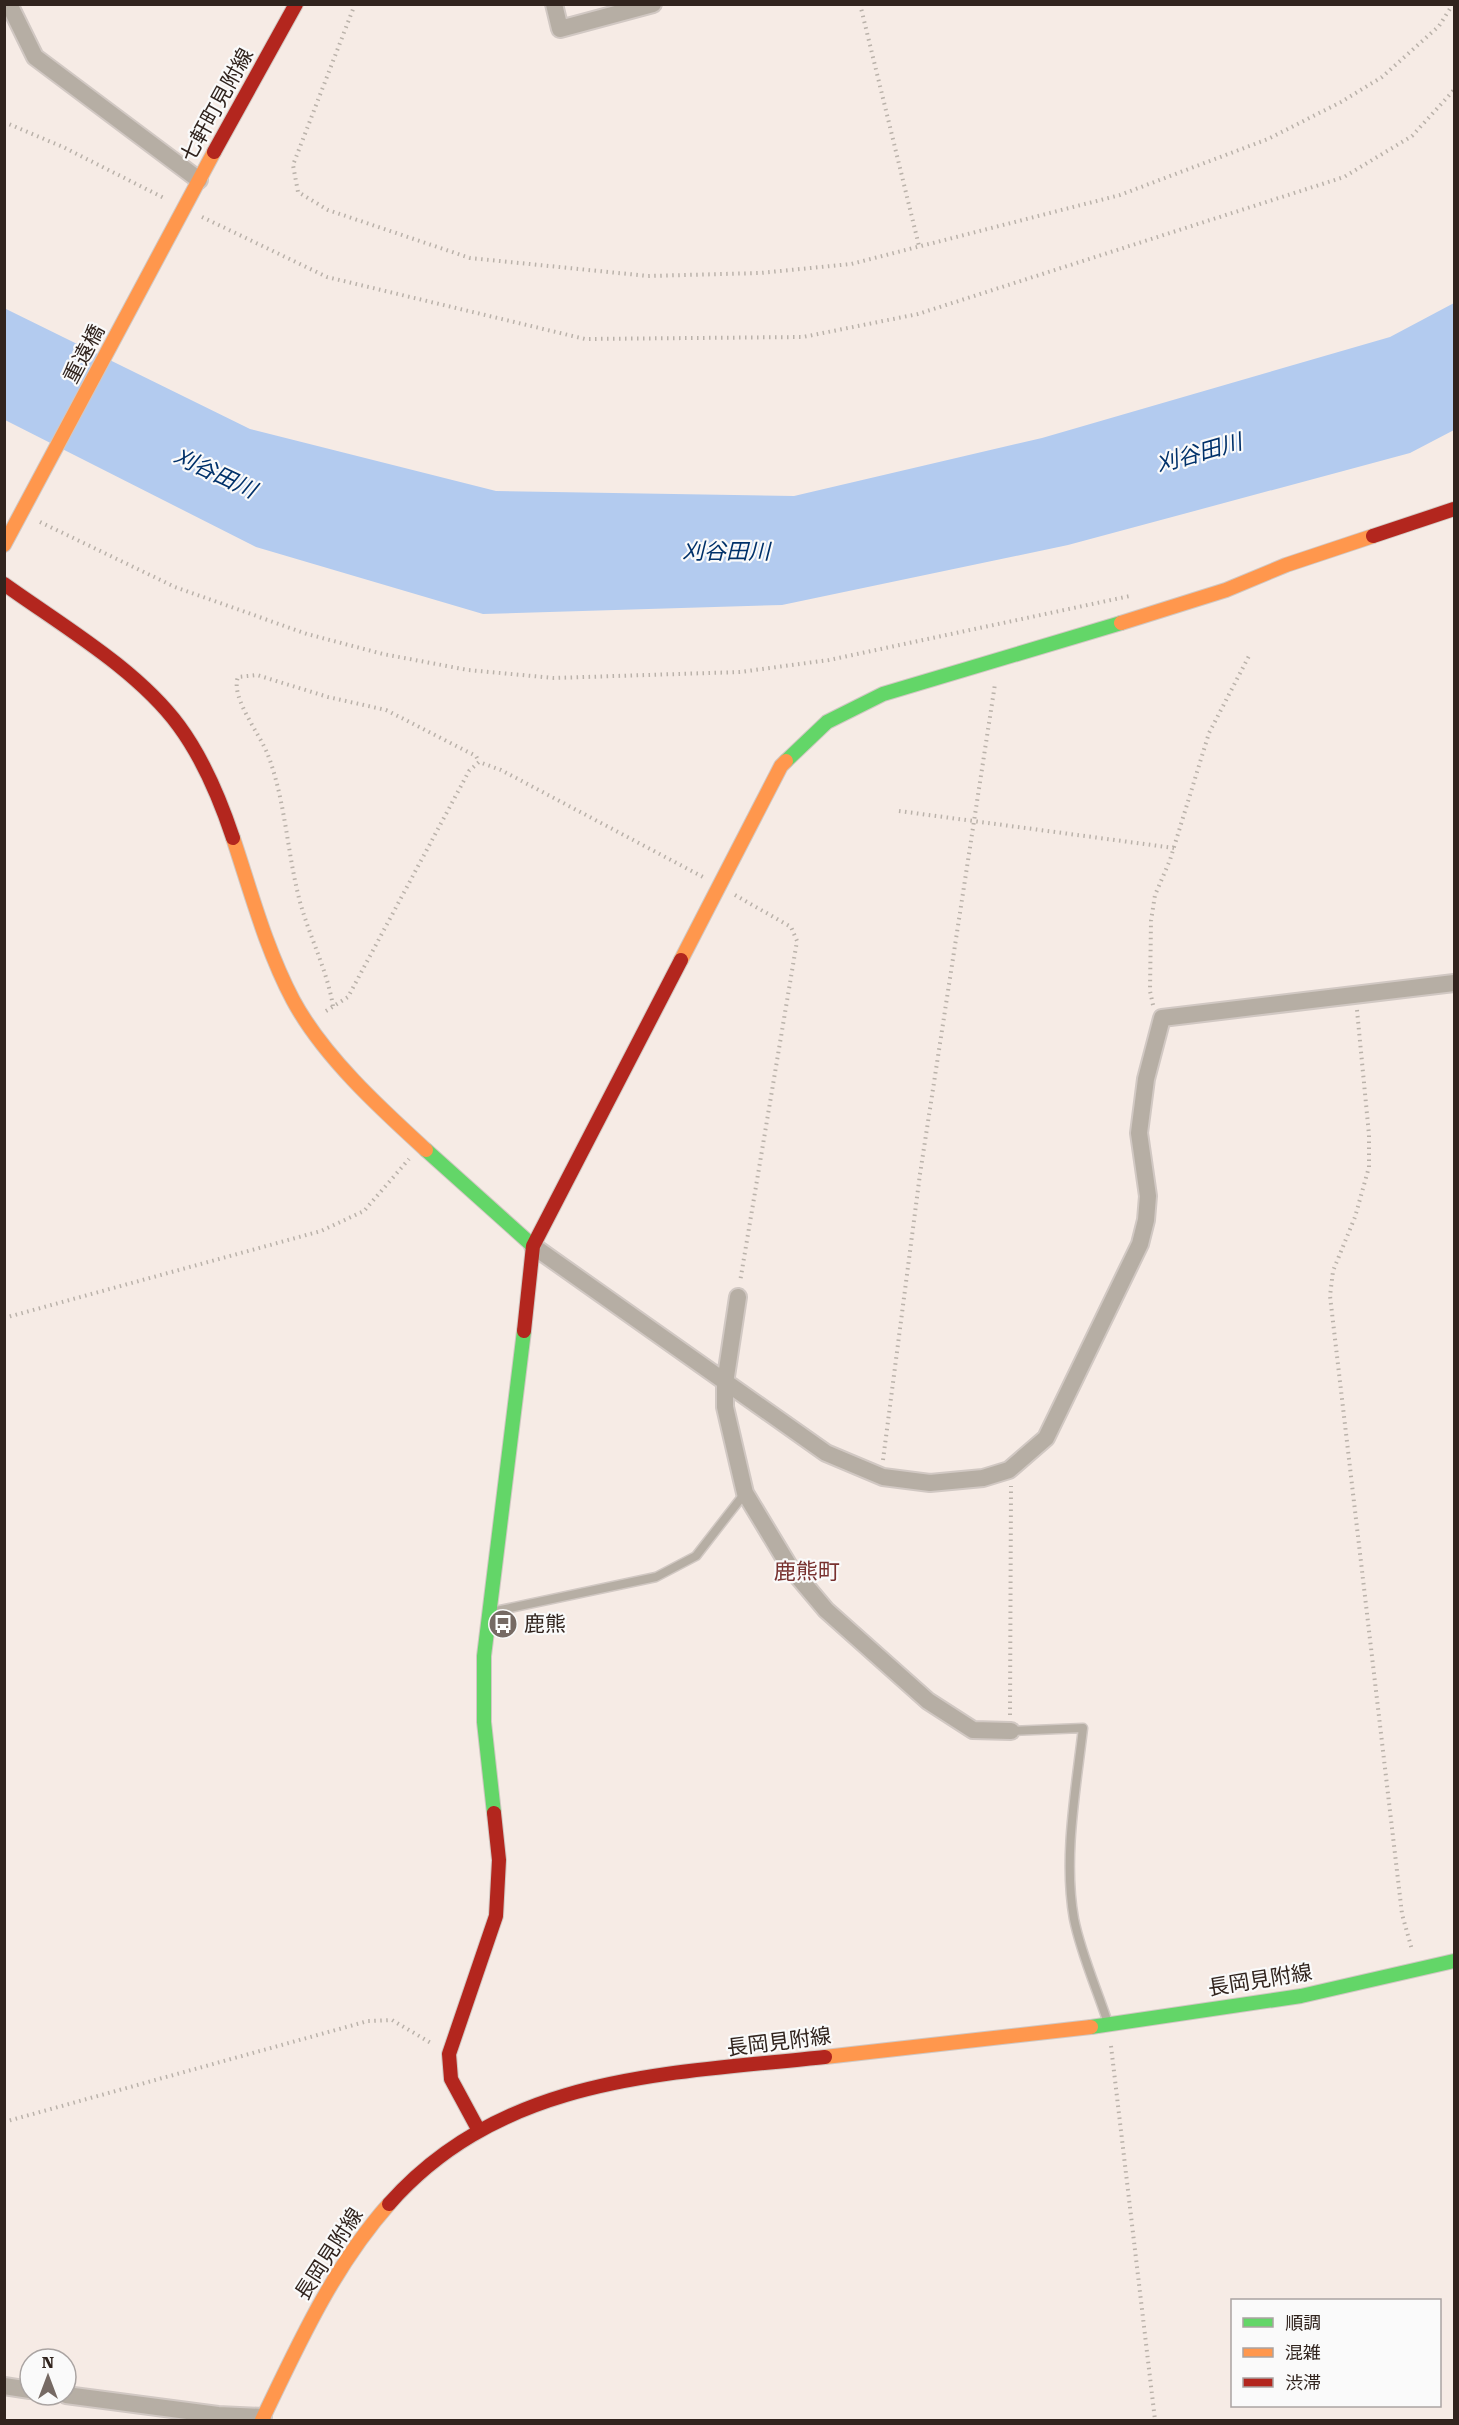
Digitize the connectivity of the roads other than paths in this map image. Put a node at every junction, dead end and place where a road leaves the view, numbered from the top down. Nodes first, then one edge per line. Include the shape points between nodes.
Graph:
1 (296, 4) edge
2 (554, 4) edge
3 (653, 4) edge
4 (8, 5) edge
5 (199, 180) junction
6 (176, 226) joint
7 (1455, 509) edge
8 (4, 546) edge
9 (4, 584) edge
10 (1455, 983) edge
11 (533, 1246) junction
12 (738, 1297) road end
13 (725, 1383) junction
14 (745, 1493) junction
15 (490, 1612) junction
16 (1011, 1731) joint
17 (1455, 1961) edge
18 (1109, 2024) junction
19 (478, 2129) junction
20 (78, 2397) edge
21 (263, 2419) edge

1 - 5 street, 七軒町見附線
2 - 3 street via 560,29
4 - 5 street via 35,57
5 - 6 street, 七軒町見附線
6 - 8 street, 重遠橋
7 - 11 street via 1286,565 1226,590 883,694 827,722 781,766
9 - 11 street via 123,671 179,726 217,791 271,952 308,1023 334,1059 421,1145
10 - 13 street via 1162,1018 1146,1079 1139,1133 1148,1196 1140,1244 1046,1438 1009,1470 958,1482 883,1477 826,1453
11 - 13 street
11 - 15 street
12 - 13 street
13 - 14 street via 725,1407
14 - 15 lane via 696,1556 656,1577
14 - 16 street via 789,1566 833,1617 955,1720 972,1730
15 - 19 street via 484,1656 484,1722 499,1860 496,1916 449,2054 451,2079
16 - 18 lane via 1083,1728 1072,1835 1071,1899
17 - 18 street, 長岡見附線 via 1258,2003
18 - 19 street, 長岡見附線 via 630,2080 530,2107
19 - 21 street, 長岡見附線 via 402,2188 368,2229 298,2341
20 - 21 street

